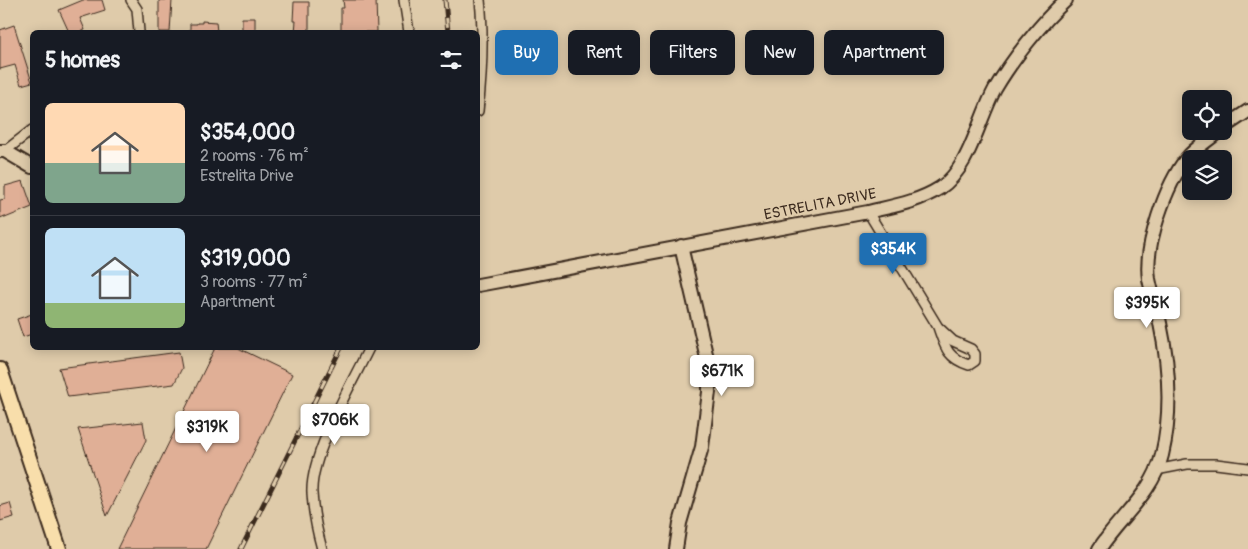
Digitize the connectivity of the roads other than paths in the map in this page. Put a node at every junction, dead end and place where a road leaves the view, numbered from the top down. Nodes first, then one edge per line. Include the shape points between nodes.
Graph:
1 (130, 0) edge
2 (404, 0) edge
3 (480, 0) edge
4 (1066, 0) edge
5 (139, 30) edge
6 (409, 30) edge
7 (480, 92) edge
8 (1248, 111) edge
9 (1232, 122) edge
10 (30, 131) edge
11 (1208, 140) edge
12 (2, 151) edge
13 (30, 166) edge
14 (868, 212) junction
15 (682, 246) junction
16 (480, 285) edge
17 (938, 327) junction
18 (368, 350) edge
19 (0, 370) edge
20 (1248, 468) edge
21 (1156, 470) junction
22 (59, 549) edge
23 (322, 549) edge
24 (676, 549) edge
25 (1099, 549) edge

1 - 5 street via 138,9
2 - 6 street
3 - 7 street via 483,37
4 - 14 street, ESTRELITA DRIVE via 1028,42 995,89 959,171 920,199
8 - 9 street
10 - 12 street
11 - 21 street via 1188,156 1172,180 1156,224 1149,261 1149,278 1167,370 1167,430 1162,458
12 - 13 street
14 - 15 street, ESTRELITA DRIVE
14 - 17 street
15 - 16 street, ESTRELITA DRIVE
15 - 24 street via 709,367 709,392 702,447 680,523
17 - 17 street via 953,341 971,349 975,361 969,365 952,357
18 - 23 street via 325,440 315,470 312,491
19 - 22 main road
20 - 21 street via 1187,464
21 - 25 street via 1147,489

